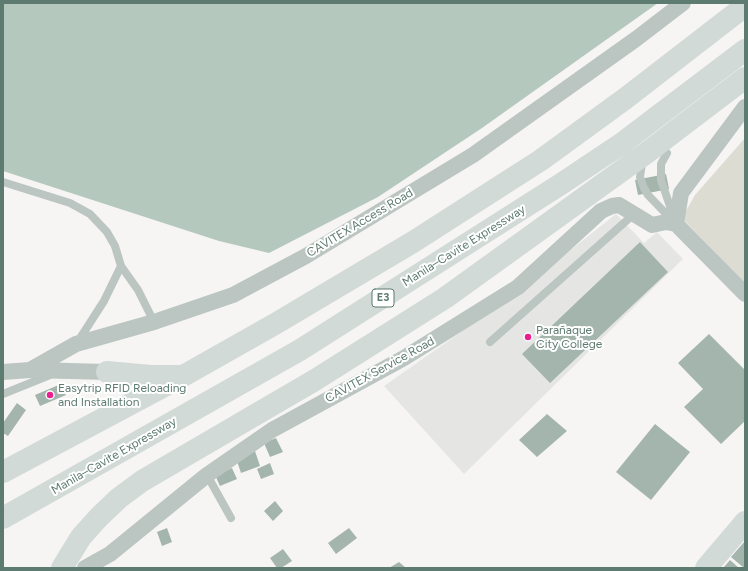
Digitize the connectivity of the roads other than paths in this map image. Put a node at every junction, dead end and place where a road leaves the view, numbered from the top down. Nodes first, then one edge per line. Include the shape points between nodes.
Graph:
1 (683, 3) edge
2 (745, 6) edge
3 (745, 50) edge
4 (745, 78) edge
5 (745, 107) edge
6 (667, 152) dead end
7 (642, 161) dead end
8 (3, 182) edge
9 (634, 214) junction
10 (676, 224) junction
11 (122, 266) junction
12 (745, 294) edge
13 (154, 322) junction
14 (490, 342) dead end
15 (76, 344) junction
16 (30, 370) junction
17 (66, 370) junction
18 (3, 372) edge
19 (107, 372) joint
20 (183, 376) junction
21 (3, 394) edge
22 (3, 472) edge
23 (207, 475) junction
24 (3, 518) edge
25 (231, 518) dead end
26 (745, 522) edge
27 (72, 565) edge
28 (706, 568) edge

1 - 13 street, CAVITEX Access Road via 473,155 379,213 233,295
2 - 20 main road via 535,164 350,282
3 - 24 main road, Manila–Cavite Expressway / E3 via 621,144 307,346
4 - 27 main road via 649,151 445,298 316,380 142,480 99,517 82,537
5 - 10 street via 681,193
6 - 10 lane via 662,164 661,180
7 - 10 lane via 639,172 644,188
8 - 11 lane via 70,203 90,214 107,232
9 - 10 street, CAVITEX Service Road via 652,225 666,222
9 - 14 lane
9 - 23 street, CAVITEX Service Road via 619,205 601,211 518,287 404,358 272,430
10 - 12 street
11 - 13 lane
11 - 15 lane via 104,301
13 - 15 street, CAVITEX Access Road
15 - 16 street, CAVITEX Access Road
16 - 17 street
16 - 18 street, CAVITEX Access Road
17 - 19 street
17 - 21 lane via 31,381
19 - 20 main road
20 - 22 main road
23 - 25 lane
23 - 27 street, CAVITEX Service Road via 110,554
26 - 28 main road

